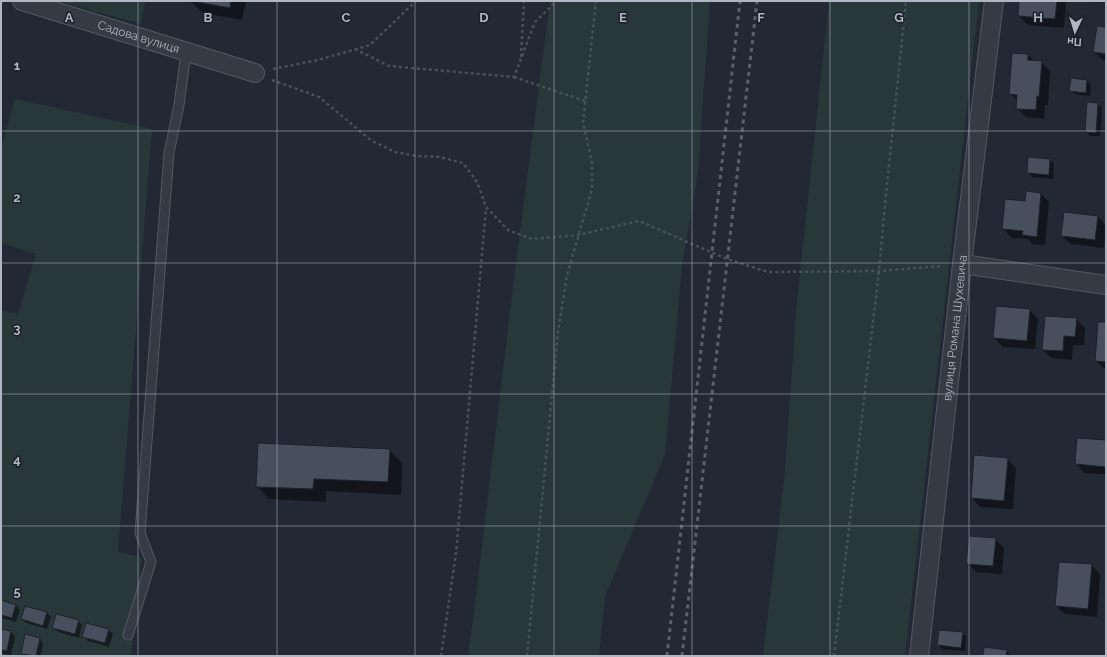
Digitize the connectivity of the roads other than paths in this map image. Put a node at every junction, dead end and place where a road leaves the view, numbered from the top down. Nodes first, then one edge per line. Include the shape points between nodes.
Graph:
1 (22, 1) edge
2 (994, 1) edge
3 (186, 52) junction
4 (254, 73) road end
5 (962, 264) junction
6 (1106, 286) edge
7 (128, 635) dead end
8 (919, 656) edge

1 - 3 street, Садова вулиця
2 - 5 street, вулиця Романа Шухевича
3 - 4 street, Садова вулиця
3 - 7 lane via 169,153 140,533 151,562
5 - 6 street
5 - 8 street, вулиця Романа Шухевича

